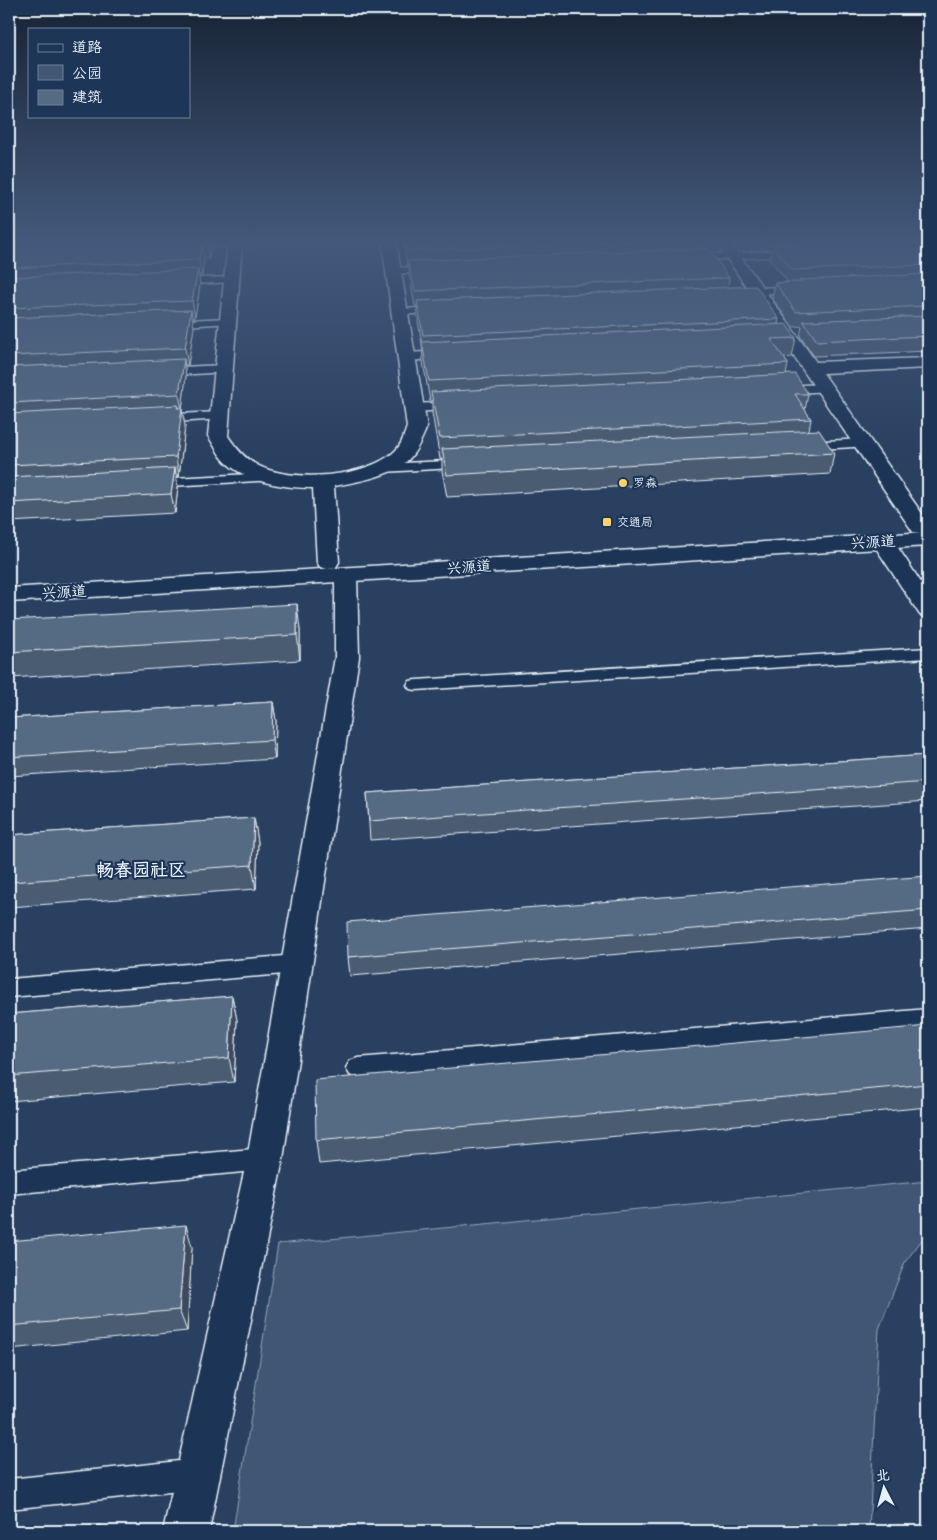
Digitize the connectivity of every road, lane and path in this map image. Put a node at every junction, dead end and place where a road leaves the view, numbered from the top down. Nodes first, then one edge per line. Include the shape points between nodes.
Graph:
1 (229, 314) edge
2 (399, 314) edge
3 (770, 314) edge
4 (228, 321) junction
5 (158, 324) edge
6 (456, 355) edge
7 (406, 357) junction
8 (928, 363) edge
9 (811, 368) junction
10 (224, 369) junction
11 (146, 373) edge
12 (825, 388) junction
13 (766, 391) edge
14 (472, 405) edge
15 (414, 408) junction
16 (220, 416) junction
17 (143, 420) edge
18 (864, 443) junction
19 (795, 447) edge
20 (480, 463) edge
21 (382, 468) junction
22 (270, 477) junction
23 (323, 482) junction
24 (134, 484) edge
25 (926, 531) edge
26 (883, 542) junction
27 (337, 568) junction
28 (9, 581) edge
29 (9, 595) edge
30 (928, 610) edge
31 (928, 653) edge
32 (416, 685) dead end
33 (296, 964) junction
34 (9, 988) edge
35 (928, 1018) edge
36 (358, 1068) dead end
37 (265, 1159) junction
38 (9, 1182) edge
39 (198, 1474) junction
40 (9, 1494) edge
41 (186, 1531) edge

1 - 4 street
2 - 7 street
3 - 9 street
4 - 5 lane
4 - 10 street
6 - 7 lane
7 - 15 street
8 - 9 street
9 - 12 street
10 - 11 lane
10 - 16 street
12 - 13 lane
12 - 18 street
14 - 15 lane
15 - 21 street via 417,427 412,441 402,456
16 - 17 lane
16 - 22 street via 218,436 222,449 249,470
18 - 19 lane
18 - 25 street
20 - 21 lane
21 - 23 street via 355,477
22 - 23 street
22 - 24 lane
23 - 27 street
25 - 26 street, 兴源道
25 - 27 street, 兴源道
26 - 27 street, 兴源道
26 - 30 street
27 - 28 street, 兴源道
27 - 29 street, 兴源道
27 - 33 street via 347,657
31 - 32 lane
33 - 34 lane
33 - 37 street
35 - 36 lane
37 - 38 lane
37 - 39 street
39 - 40 lane
39 - 41 street

